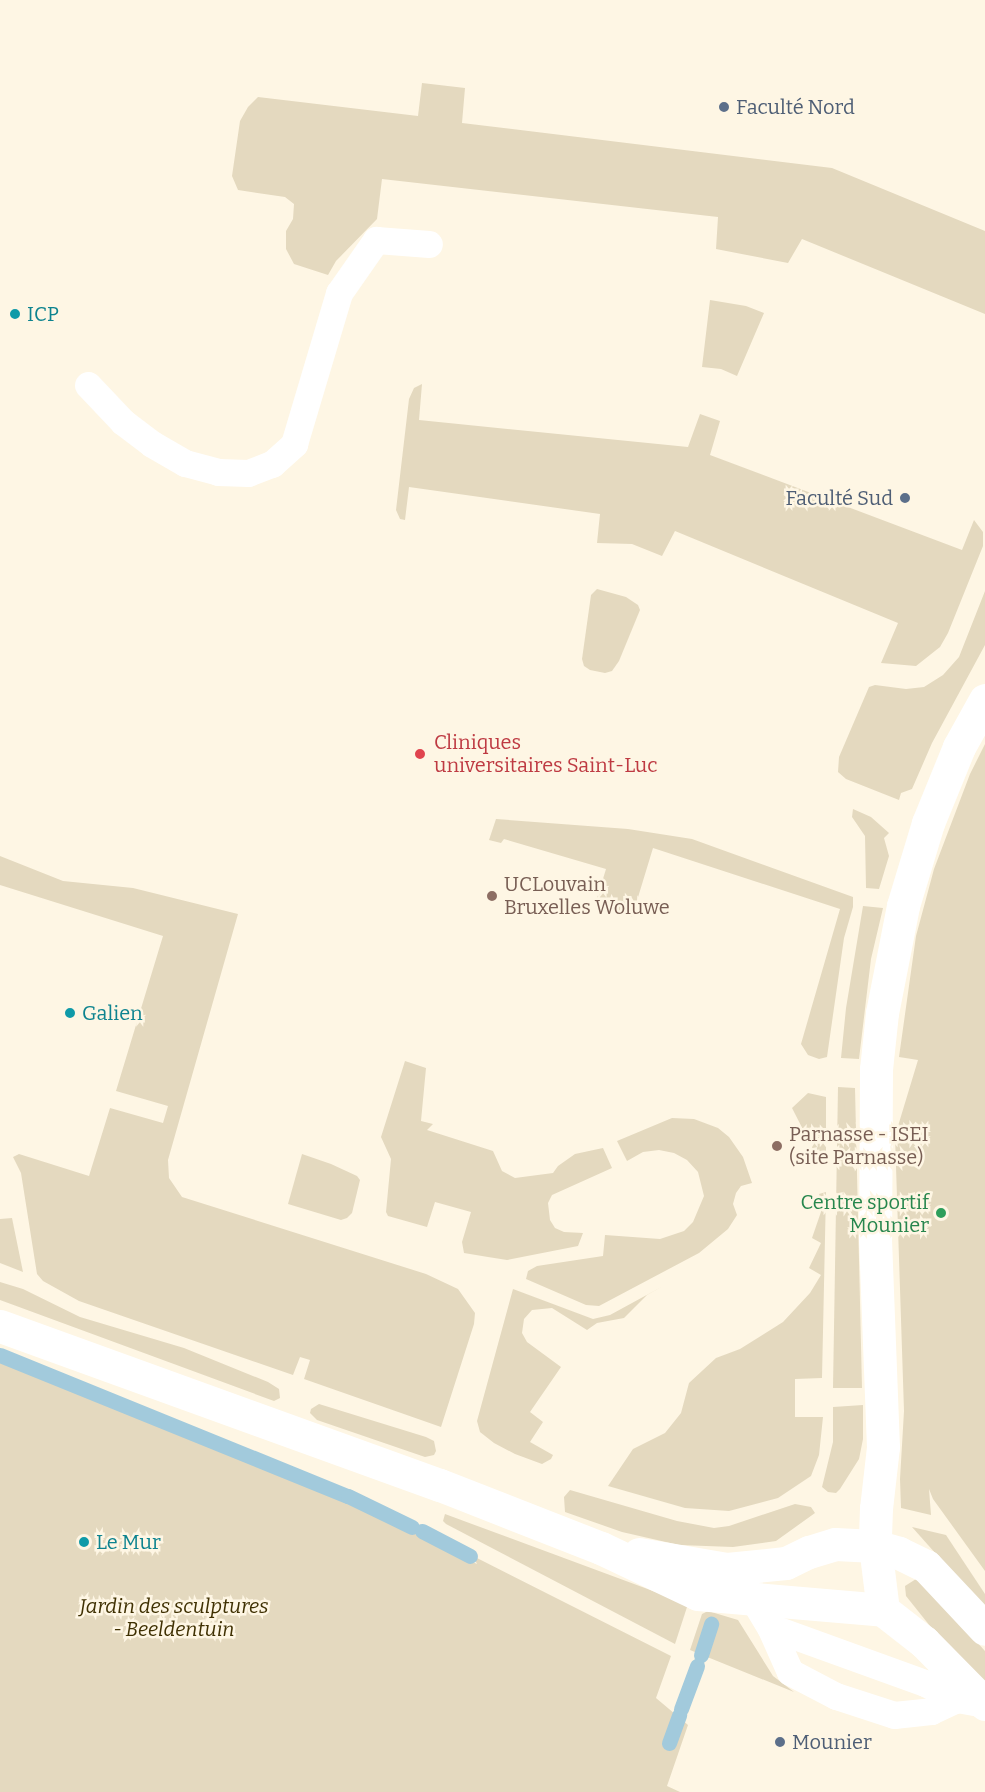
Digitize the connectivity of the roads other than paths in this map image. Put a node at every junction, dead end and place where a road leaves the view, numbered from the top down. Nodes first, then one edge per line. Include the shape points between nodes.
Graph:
1 (429, 244) dead end
2 (88, 385) dead end
3 (985, 700) edge
4 (0, 1326) edge
5 (875, 1546) junction
6 (602, 1548) junction
7 (753, 1599) junction
8 (883, 1610) junction
9 (770, 1627) junction
10 (985, 1629) edge
11 (978, 1703) edge

1 - 2 lane via 376,240 339,293 294,444 272,464 248,472 218,472 185,463 123,422
3 - 5 street via 928,823 903,906 882,1013 876,1070 875,1239 883,1447
4 - 6 street via 440,1485
5 - 6 street via 835,1544 786,1563 727,1569
5 - 8 street
5 - 10 street via 926,1566
6 - 7 street via 698,1594
7 - 8 street
7 - 9 lane
8 - 11 street via 924,1642
9 - 11 lane
9 - 11 lane via 790,1672 836,1696 894,1715

